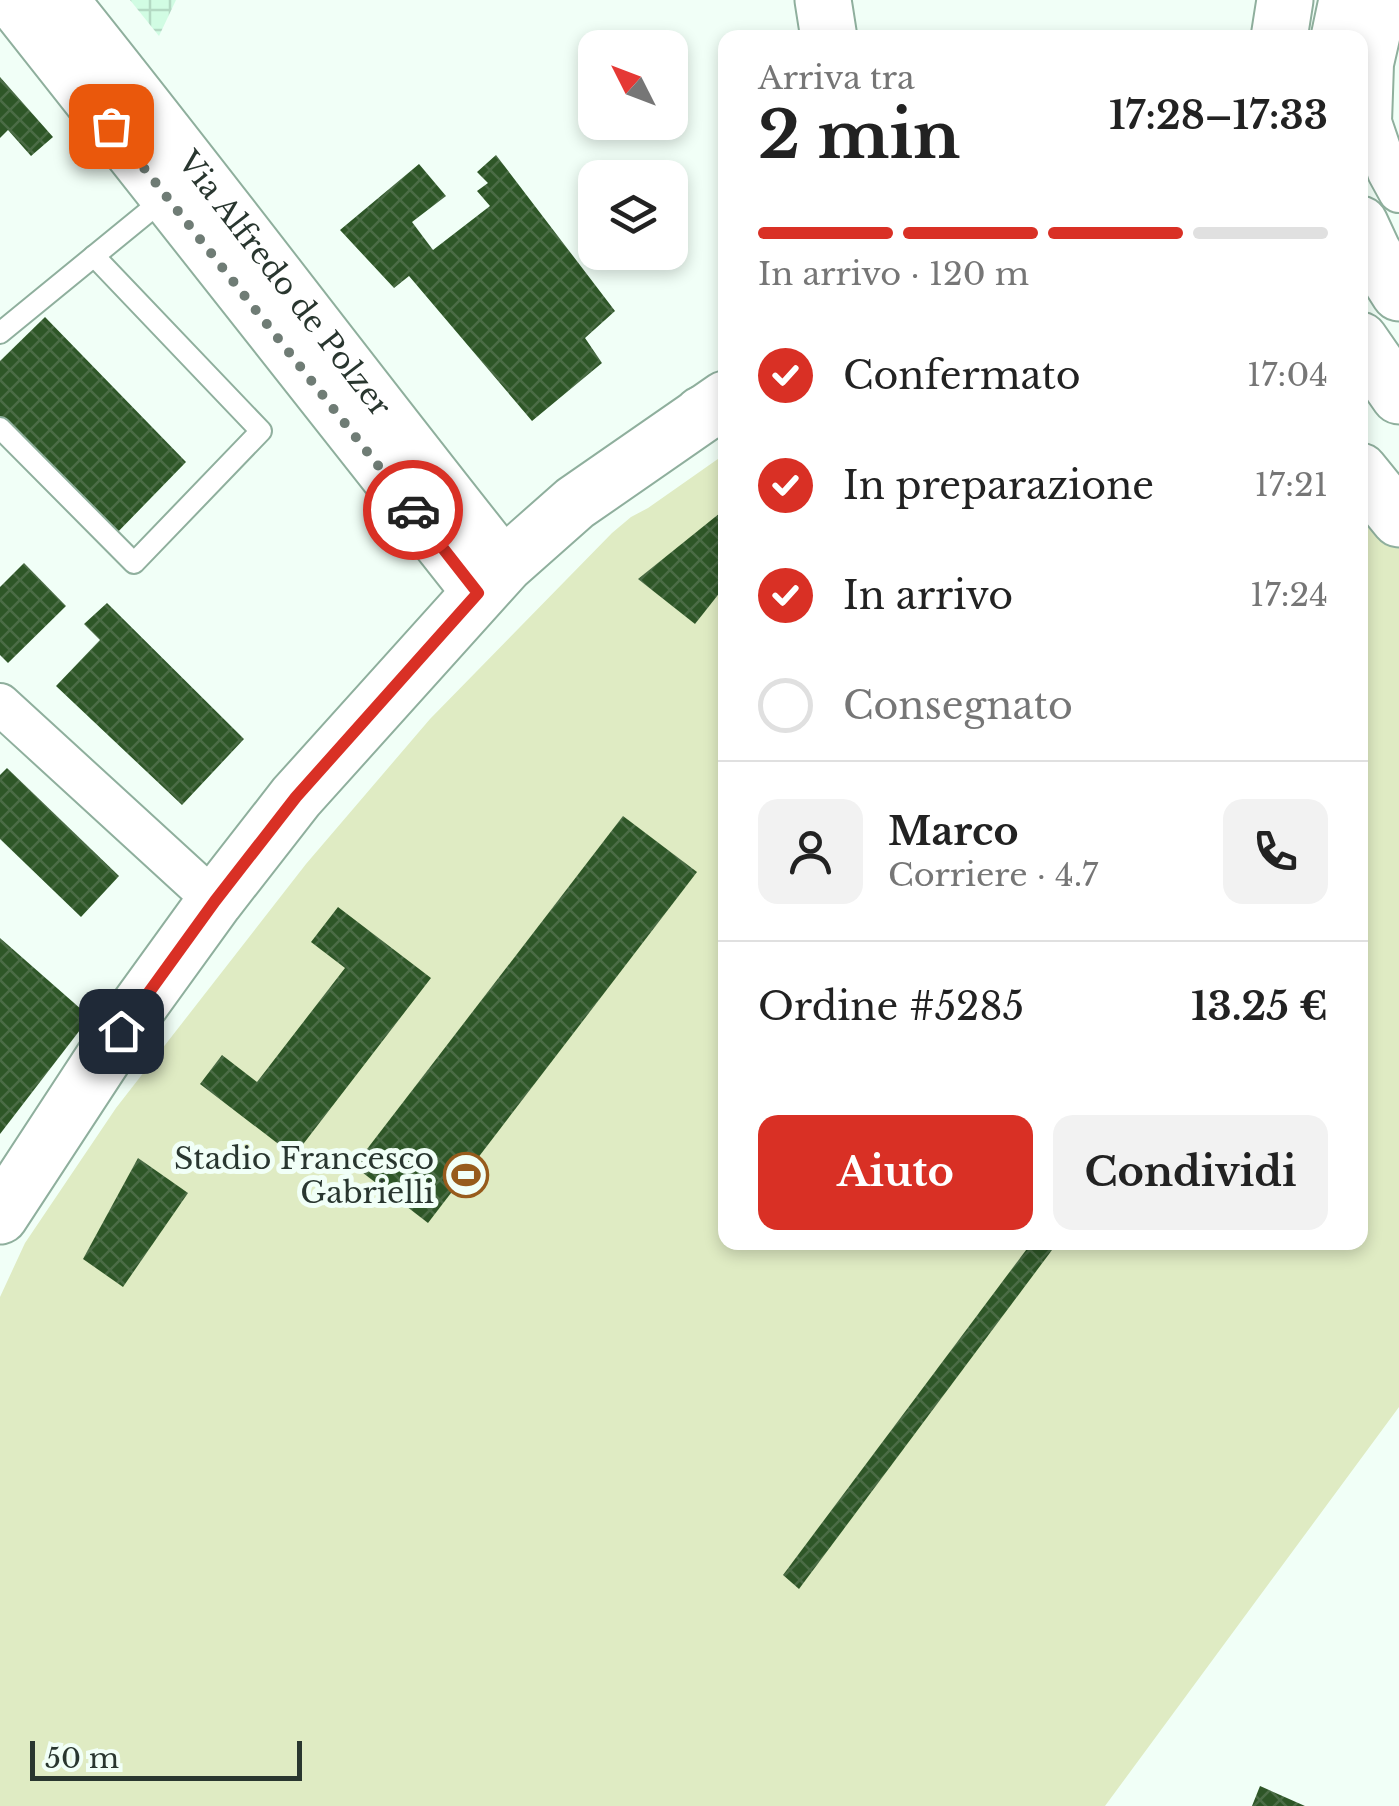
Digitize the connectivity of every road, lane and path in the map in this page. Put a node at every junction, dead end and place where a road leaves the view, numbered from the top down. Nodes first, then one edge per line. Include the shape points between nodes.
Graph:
1 (10, 0) edge
2 (63, 0) edge
3 (823, 0) edge
4 (1285, 0) edge
5 (1347, 0) edge
6 (1390, 0) edge
7 (829, 30) edge
8 (1280, 30) edge
9 (1341, 30) edge
10 (1399, 192) edge
11 (166, 197) junction
12 (1368, 241) edge
13 (94, 256) junction
14 (1399, 293) edge
15 (0, 333) edge
16 (1368, 351) edge
17 (1368, 385) edge
18 (1399, 396) edge
19 (717, 406) edge
20 (1399, 417) edge
21 (0, 428) edge
22 (1368, 481) edge
23 (1399, 519) edge
24 (492, 579) junction
25 (0, 704) edge
26 (215, 901) junction
27 (0, 1216) edge

1 - 11 street, Via Alfredo de Polzer
2 - 24 street, Via Alfredo de Polzer via 426,466
3 - 7 main road
4 - 8 main road
5 - 9 main road
6 - 10 street via 1373,64 1371,122
11 - 13 lane
11 - 24 street, Via Alfredo de Polzer
12 - 14 main road
13 - 15 lane
13 - 21 lane via 261,431 134,563
16 - 18 main road
17 - 20 main road
19 - 24 main road via 576,502
22 - 23 main road
24 - 26 main road via 296,797
25 - 26 street
26 - 27 main road

